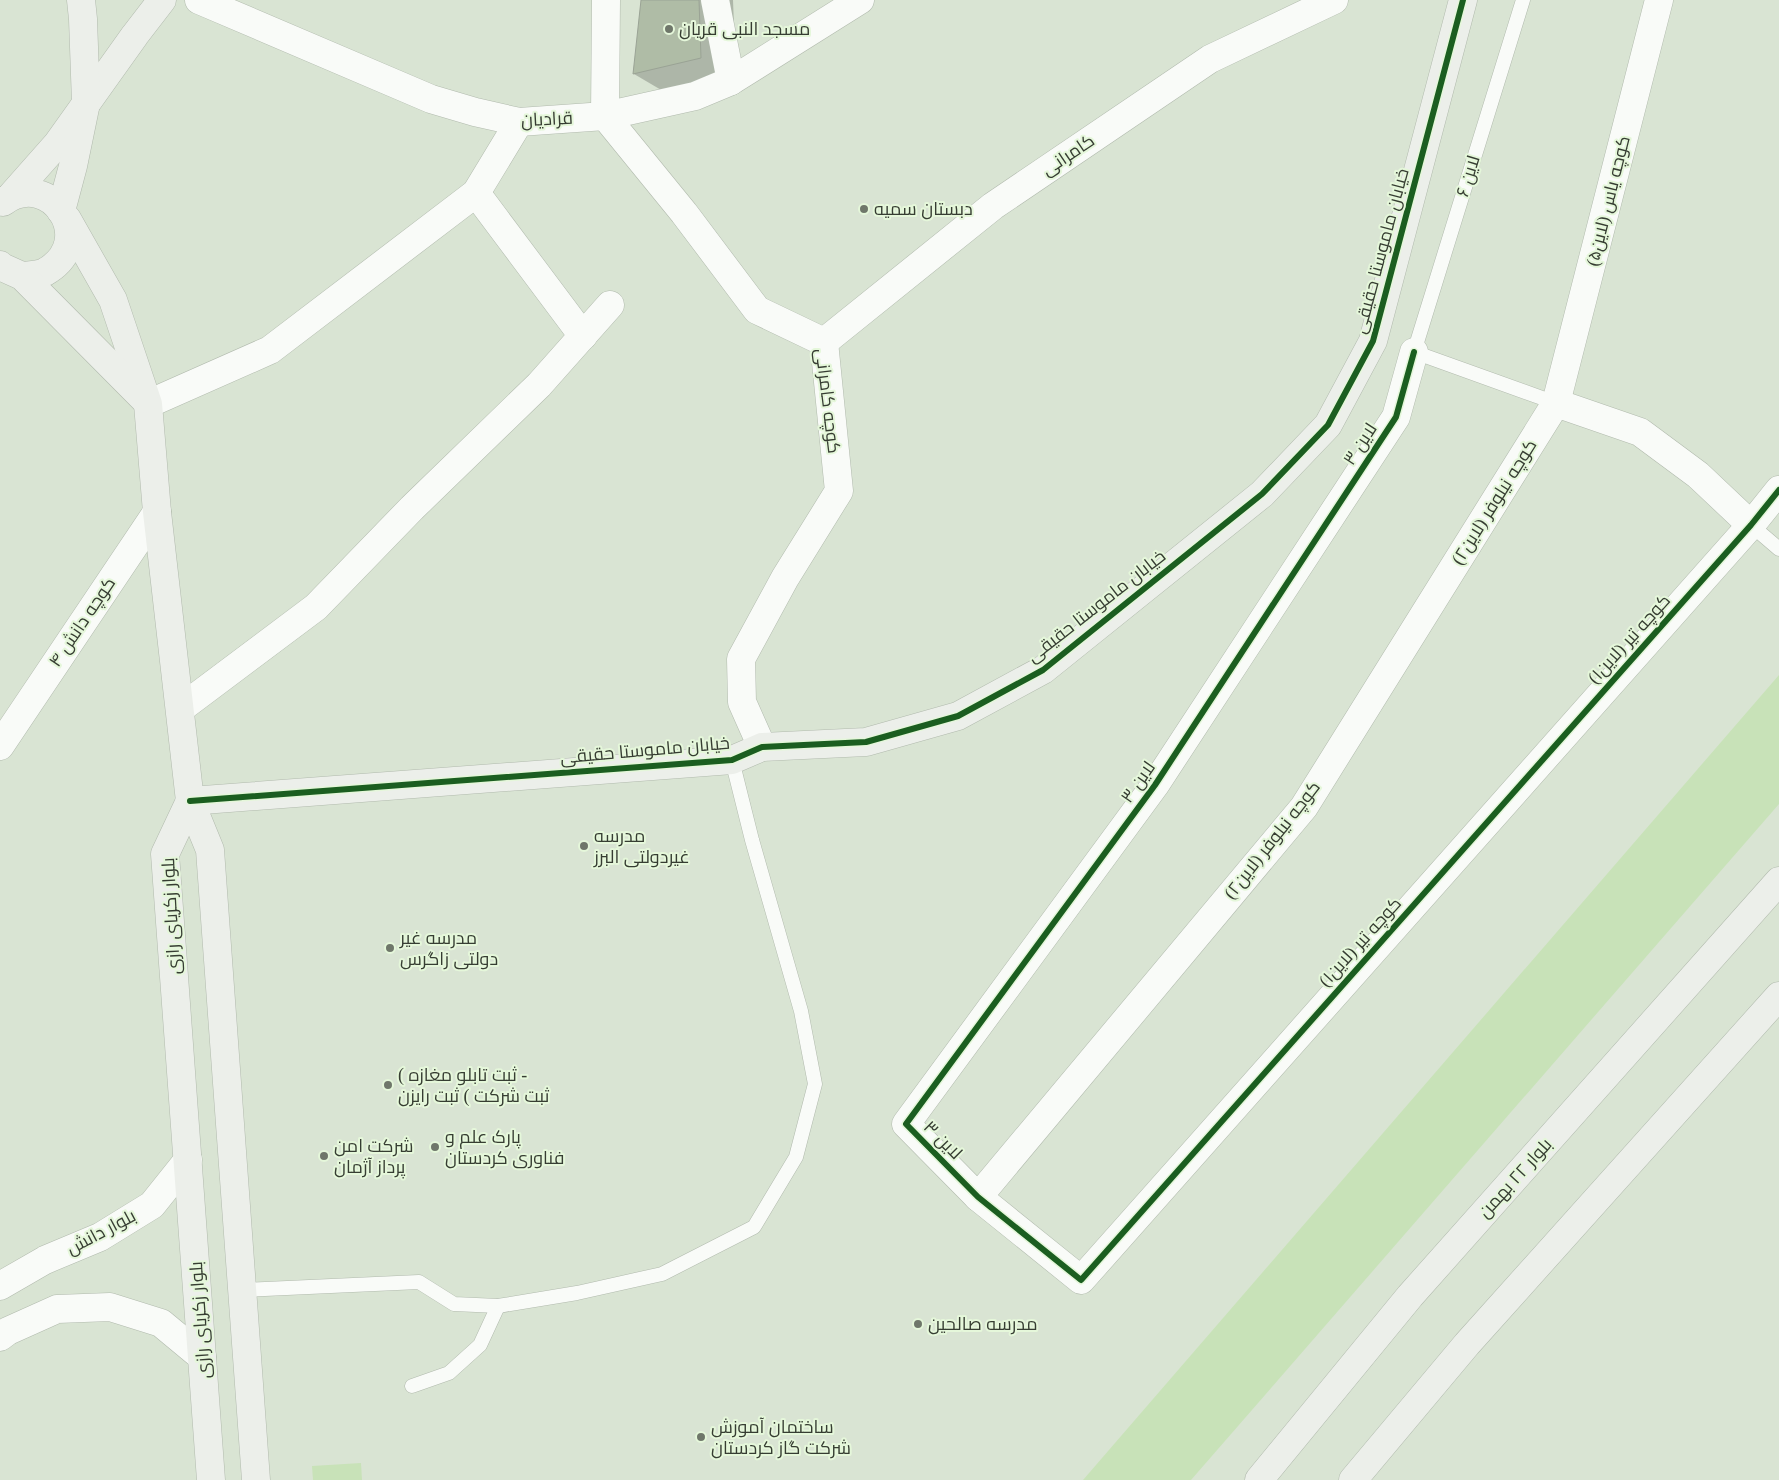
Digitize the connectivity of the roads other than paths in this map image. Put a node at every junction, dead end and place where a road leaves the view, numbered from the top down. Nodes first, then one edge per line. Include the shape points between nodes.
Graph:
1 (81, 0) edge
2 (162, 0) edge
3 (199, 0) edge
4 (606, 0) edge
5 (715, 0) edge
6 (860, 0) edge
7 (1334, 0) edge
8 (1463, 0) edge
9 (1523, 0) edge
10 (1659, 0) edge
11 (731, 81) junction
12 (86, 103) junction
13 (605, 116) junction
14 (519, 122) junction
15 (476, 193) junction
16 (6, 200) edge
17 (64, 215) junction
18 (11, 270) edge
19 (610, 305) dead end
20 (583, 336) junction
21 (824, 342) junction
22 (1414, 352) junction
23 (1556, 402) junction
24 (148, 404) junction
25 (1779, 490) edge
26 (157, 512) junction
27 (1751, 526) junction
28 (1779, 549) edge
29 (180, 709) junction
30 (4, 739) edge
31 (762, 747) junction
32 (732, 760) junction
33 (190, 801) junction
34 (1779, 881) edge
35 (1779, 996) edge
36 (188, 1160) junction
37 (978, 1197) junction
38 (0, 1286) edge
39 (242, 1290) junction
40 (498, 1306) junction
41 (3, 1330) edge
42 (202, 1357) junction
43 (412, 1386) dead end
44 (212, 1480) edge
45 (256, 1480) edge
46 (1259, 1480) edge
47 (1353, 1480) edge

1 - 12 main road
2 - 12 main road
3 - 14 street, قرادیان via 430,99
4 - 13 street
5 - 11 street
6 - 11 street, قرادیان
7 - 21 street, کامرانی via 1210,59 993,206
8 - 31 main road, خیابان ماموستا حقیقی via 1372,341 1328,425 1262,494 1043,670 958,716 866,742
9 - 22 lane, لاین ۶
10 - 23 street, کوچه یاس (لاین۵)
11 - 13 street, قرادیان via 695,96
12 - 16 main road via 58,143
12 - 17 main road
13 - 14 street, قرادیان
13 - 21 street, کوچه کامرانی via 757,310
14 - 15 street
15 - 20 street
15 - 24 street via 270,350
16 - 17 main road via 34,192 54,201
17 - 18 main road via 70,240 61,260 44,273
17 - 24 main road via 113,300
18 - 24 main road
19 - 20 street
20 - 29 street via 539,385 316,607
21 - 31 street, کوچه کامرانی via 839,491 740,659 742,702
22 - 23 lane
22 - 37 street, لاین ۳ via 1396,417 1160,777 906,1124
23 - 27 street via 1640,432 1698,475
23 - 37 street, کوچه نیلوفر (لاین۲) via 1304,807
24 - 26 main road
25 - 27 street
26 - 29 main road
26 - 30 street, کوچه دانش ۴
27 - 28 lane
27 - 37 street, کوچه تیر (لاین۱) via 1080,1280
29 - 33 main road
31 - 32 main road, خیابان ماموستا حقیقی
32 - 33 main road, خیابان ماموستا حقیقی
32 - 40 lane via 800,1011 815,1084 796,1156 754,1227 662,1274
33 - 36 main road, بلوار زکریای رازی via 165,854
33 - 39 main road via 210,850
34 - 46 main road, بلوار ۲۲ بهمن via 1410,1296
35 - 47 main road via 1467,1344
36 - 38 street, بلوار دانش via 152,1205 100,1238 45,1260
36 - 42 main road, بلوار زکریای رازی
39 - 40 lane via 419,1282 454,1304
39 - 45 main road
40 - 43 lane via 480,1345 449,1373
41 - 42 street via 57,1309 110,1306 161,1323
42 - 44 main road, بلوار زکریای رازی

